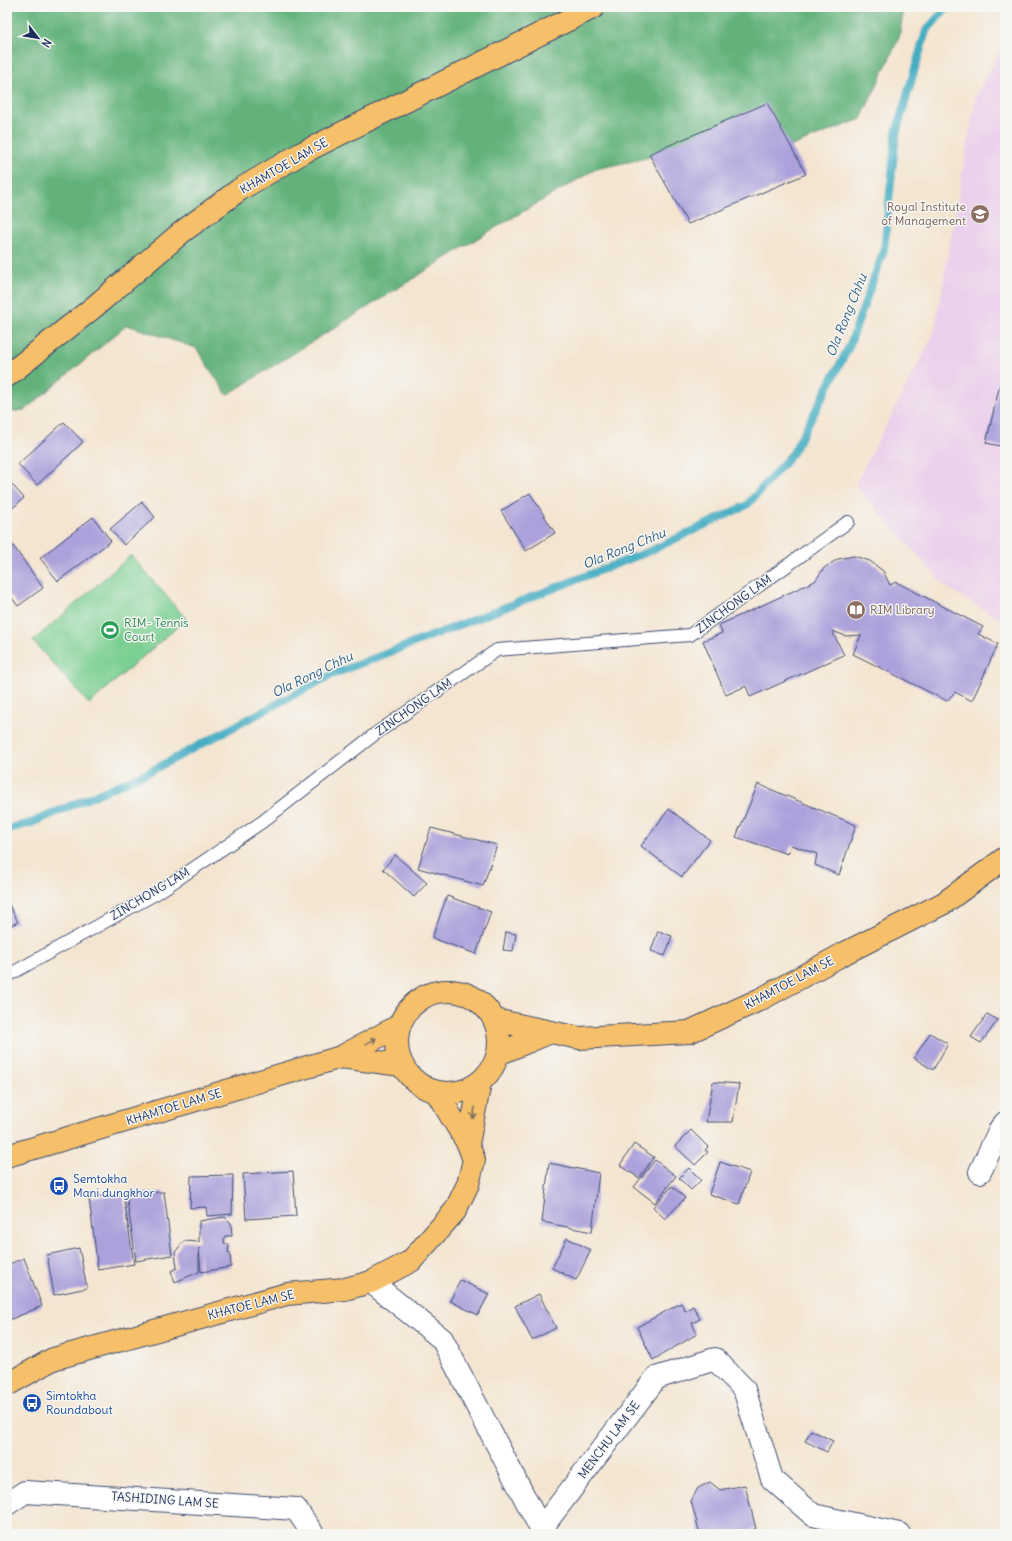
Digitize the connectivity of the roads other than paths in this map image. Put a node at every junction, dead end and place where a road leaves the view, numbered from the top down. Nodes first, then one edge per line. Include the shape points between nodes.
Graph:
1 (594, 7) edge
2 (7, 376) edge
3 (848, 522) dead end
4 (1005, 858) edge
5 (7, 976) edge
6 (495, 1020) junction
7 (400, 1024) junction
8 (551, 1032) junction
9 (498, 1054) junction
10 (342, 1057) junction
11 (401, 1065) junction
12 (480, 1083) junction
13 (437, 1093) junction
14 (1005, 1123) edge
15 (468, 1144) junction
16 (7, 1156) edge
17 (980, 1172) dead end
18 (371, 1282) junction
19 (7, 1385) edge
20 (7, 1504) edge
21 (313, 1534) edge
22 (899, 1534) edge

1 - 2 main road, KHAMTOE LAM SE via 302,153 239,190 182,232
3 - 5 lane, ZINCHONG LAM via 690,635 497,650 375,734 262,822 157,893
4 - 8 main road, KHAMTOE LAM SE via 944,903 845,952 761,1000 689,1032 579,1038
6 - 7 main road via 478,1000 466,994 446,991 426,995 415,1002
6 - 8 main road, KHAMTOE LAM SE
6 - 9 main road via 500,1037
10 -> 7 main road, KHAMTOE LAM SE
7 - 11 main road via 396,1038
8 - 9 main road
9 - 12 main road via 488,1074
10 - 11 main road, KHAMTOE LAM SE
10 - 16 main road, KHAMTOE LAM SE
11 - 13 main road via 410,1078 423,1088
12 - 13 main road via 460,1093
12 -> 15 main road, KHATOE LAM SE
13 - 15 main road, KHATOE LAM SE
14 - 17 street
15 - 18 main road, KHATOE LAM SE via 474,1160 468,1184 455,1211 411,1261
18 - 19 main road, KHATOE LAM SE via 345,1289 287,1294 53,1359
18 - 22 street, MENCHU LAM SE via 442,1339 541,1529 656,1378 715,1360 744,1389 772,1479 813,1515
20 - 21 street, TASHIDING LAM SE via 25,1492 296,1509

